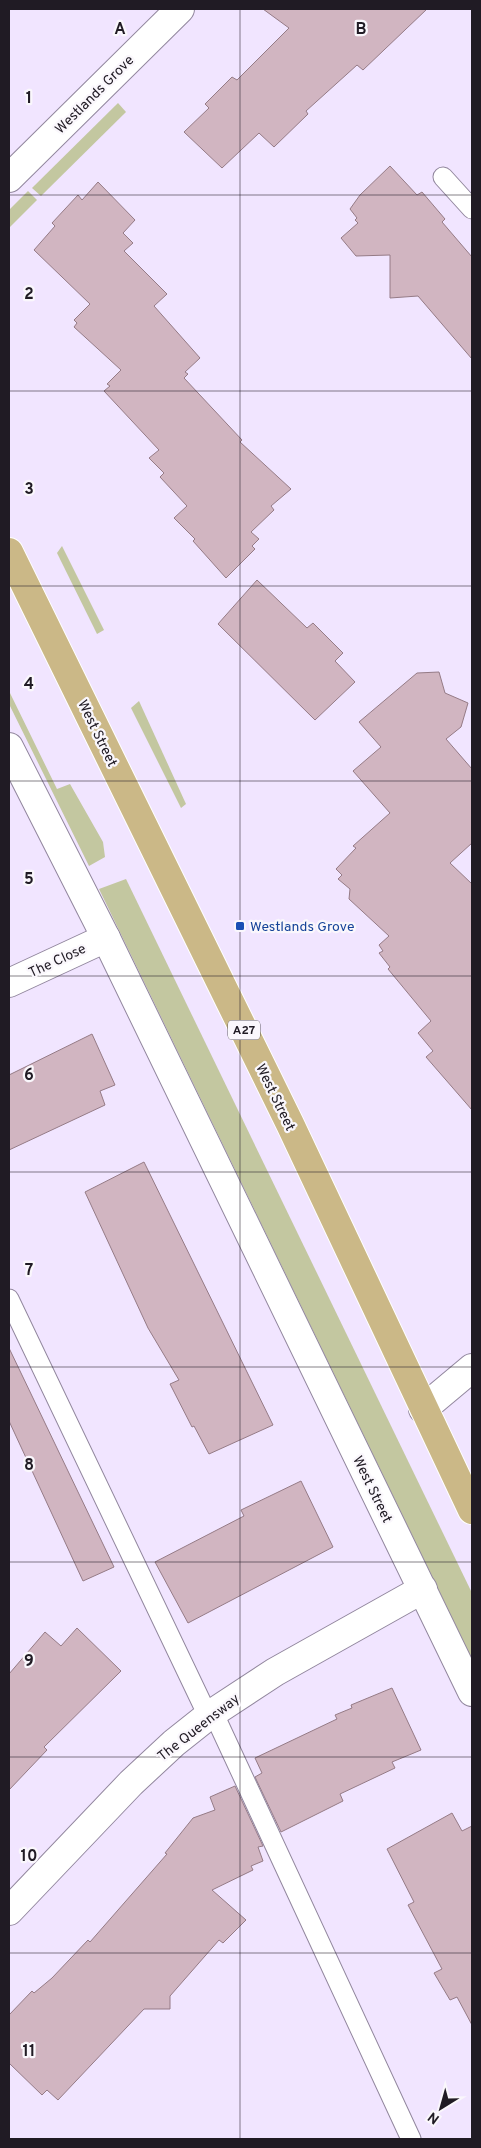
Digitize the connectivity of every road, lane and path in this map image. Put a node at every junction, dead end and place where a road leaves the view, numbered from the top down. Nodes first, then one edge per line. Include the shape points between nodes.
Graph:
1 (180, 9) edge
2 (443, 177) dead end
3 (9, 178) edge
4 (472, 209) edge
5 (9, 552) edge
6 (9, 747) edge
7 (106, 938) junction
8 (9, 983) edge
9 (9, 1299) edge
10 (472, 1368) edge
11 (423, 1409) junction
12 (472, 1510) edge
13 (423, 1590) junction
14 (472, 1692) edge
15 (210, 1714) junction
16 (9, 1911) edge
17 (411, 2139) edge

1 - 3 street, Westlands Grove
2 - 4 lane
5 - 11 main road, West Street / A27 via 290,1124
6 - 7 street, West Street
7 - 8 street, The Close
7 - 13 street, West Street
9 - 15 lane
10 - 11 street
11 - 12 main road, West Street / A27
13 - 14 street, West Street
13 - 15 street, The Queensway via 275,1672
15 - 16 street, The Queensway via 131,1783
15 - 17 lane

